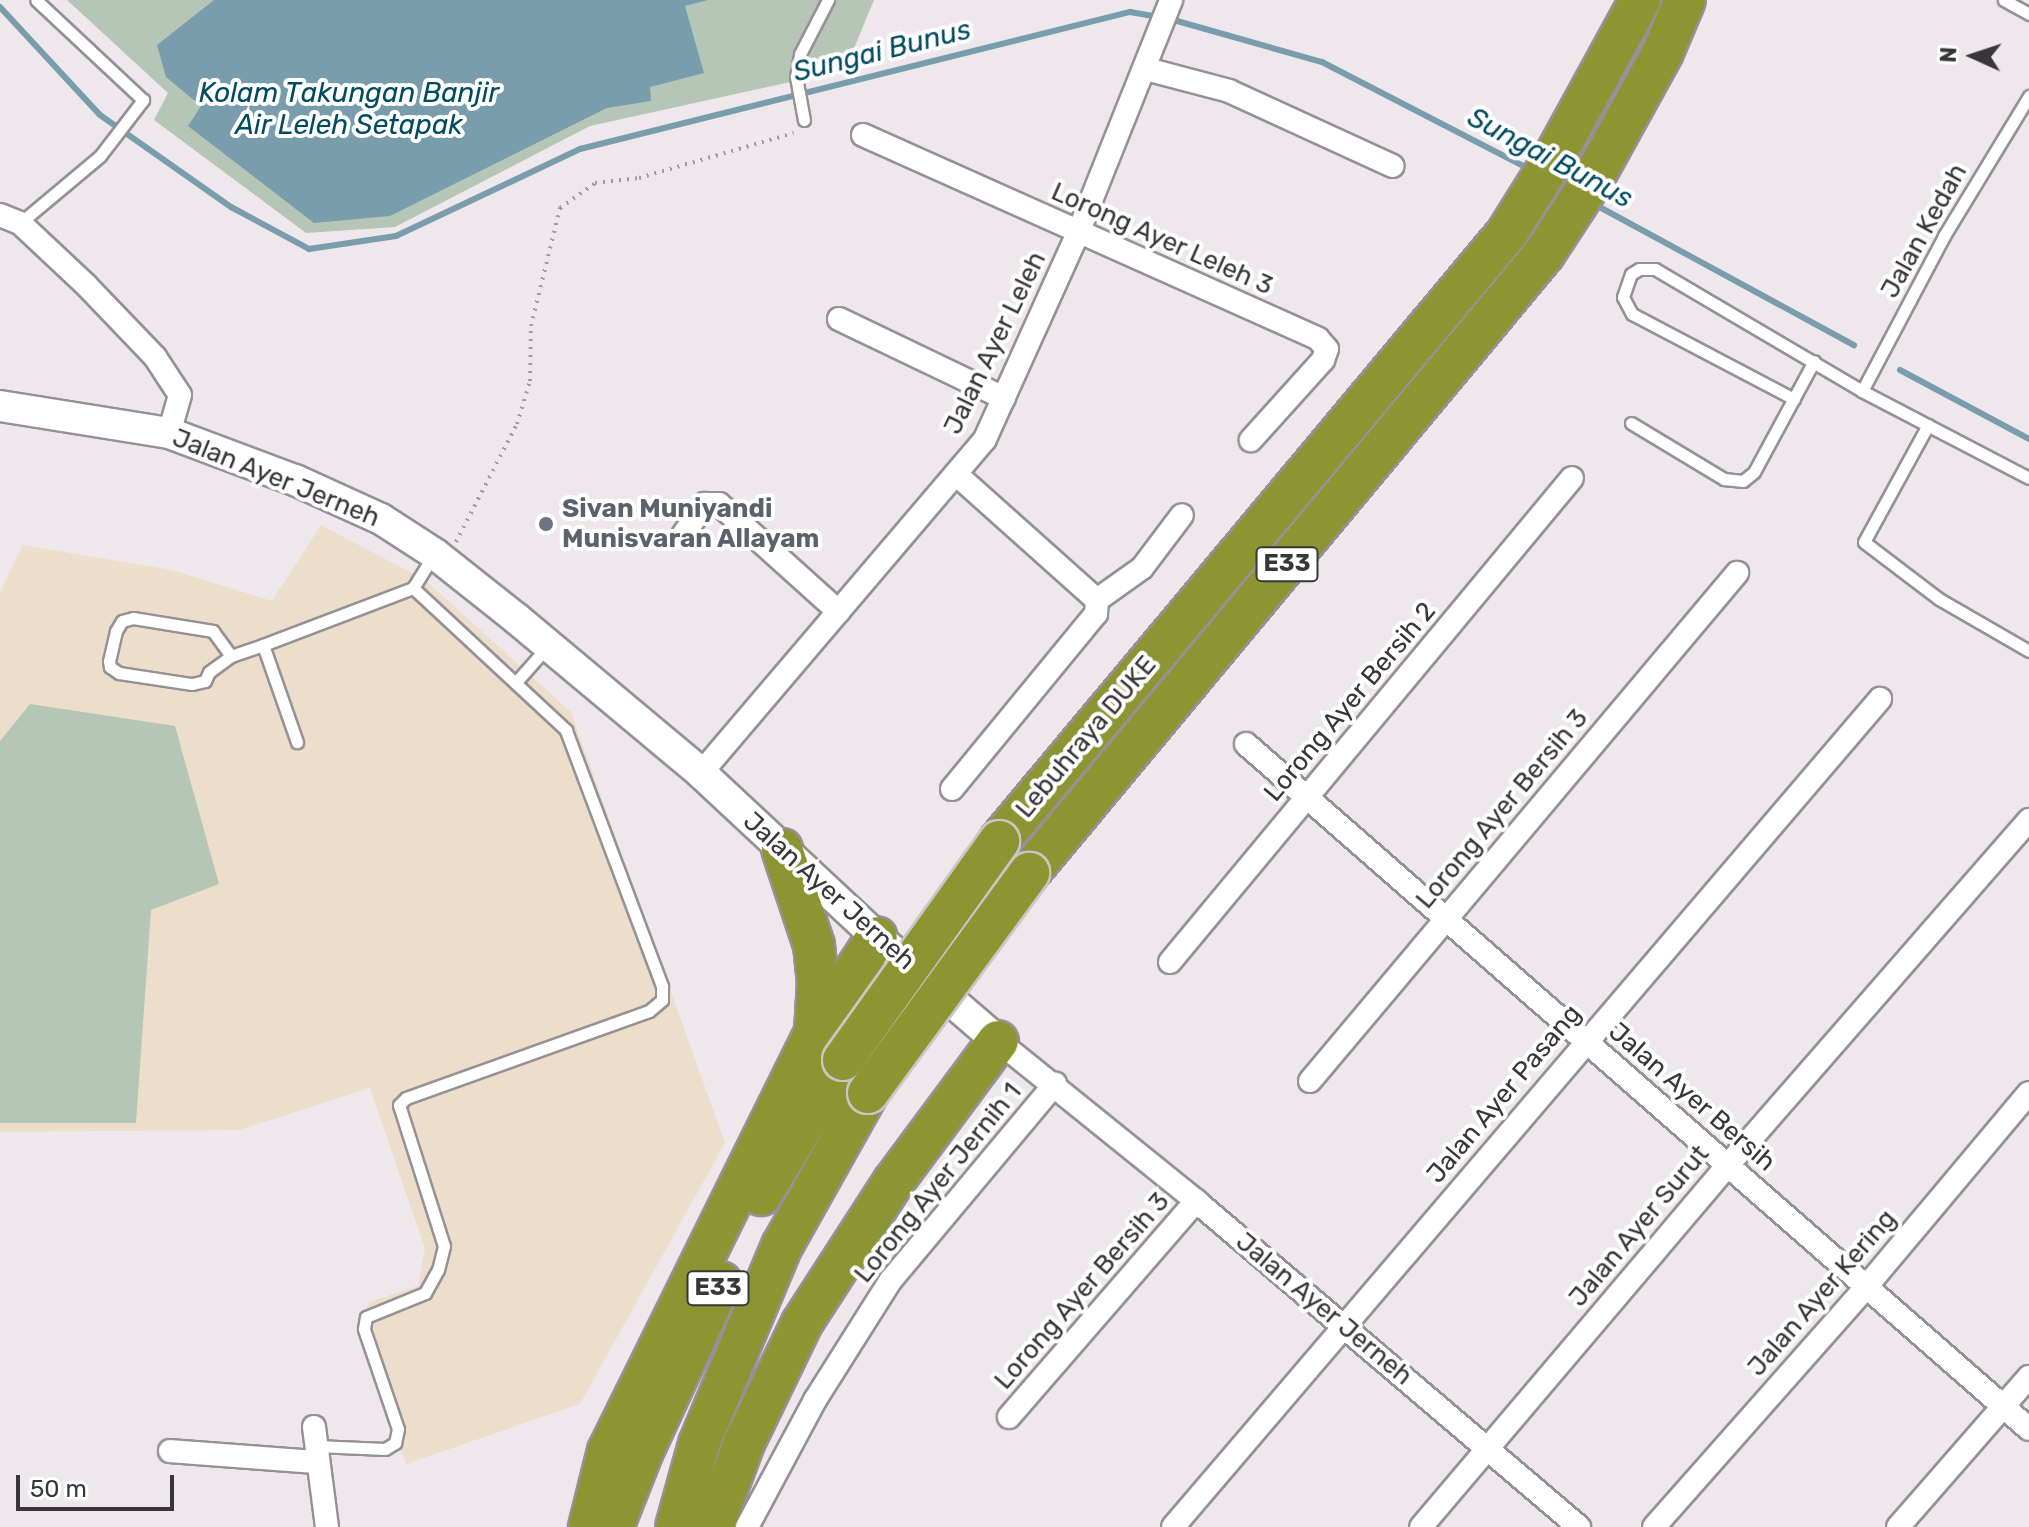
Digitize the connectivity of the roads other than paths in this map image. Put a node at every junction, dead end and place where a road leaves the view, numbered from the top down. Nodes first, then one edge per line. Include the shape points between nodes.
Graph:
1 (36, 0) edge
2 (828, 0) edge
3 (1171, 0) edge
4 (1617, 0) edge
5 (1640, 0) edge
6 (1685, 0) edge
7 (1698, 0) edge
8 (2004, 0) edge
9 (2029, 14) edge
10 (1663, 52) junction
11 (1146, 69) junction
12 (2029, 96) edge
13 (1583, 102) junction
14 (804, 120) road end
15 (863, 135) dead end
16 (1393, 166) dead end
17 (10, 219) edge
18 (1078, 233) junction
19 (839, 319) dead end
20 (1814, 361) junction
21 (1862, 391) junction
22 (1004, 398) junction
23 (1794, 399) junction
24 (0, 406) edge
25 (1631, 423) dead end
26 (1928, 425) junction
27 (169, 433) junction
28 (1251, 440) dead end
29 (957, 475) junction
30 (1572, 478) dead end
31 (2029, 478) edge
32 (1182, 515) dead end
33 (683, 535) dead end
34 (440, 558) junction
35 (1737, 573) dead end
36 (413, 588) junction
37 (1097, 600) junction
38 (839, 612) junction
39 (263, 645) junction
40 (548, 645) junction
41 (2029, 651) edge
42 (231, 656) junction
43 (517, 681) junction
44 (1880, 699) dead end
45 (297, 742) dead end
46 (1246, 744) dead end
47 (701, 773) junction
48 (952, 789) dead end
49 (1308, 798) junction
50 (2029, 820) edge
51 (782, 849) junction
52 (1446, 919) junction
53 (877, 937) junction
54 (1170, 962) dead end
55 (998, 1041) junction
56 (1585, 1041) junction
57 (829, 1046) junction
58 (1310, 1081) dead end
59 (1055, 1084) junction
60 (2029, 1093) edge
61 (1728, 1165) junction
62 (1196, 1201) junction
63 (1866, 1287) junction
64 (1344, 1326) junction
65 (2029, 1377) edge
66 (2003, 1406) junction
67 (1009, 1417) dead end
68 (2029, 1429) edge
69 (316, 1445) junction
70 (1488, 1447) junction
71 (170, 1451) dead end
72 (594, 1523) edge
73 (327, 1527) edge
74 (676, 1527) edge
75 (713, 1527) edge
76 (747, 1527) edge
77 (1173, 1527) edge
78 (1421, 1527) edge
79 (1579, 1527) edge
80 (1654, 1527) edge
81 (1898, 1527) edge

1 - 17 lane via 143,100 100,156
2 - 14 lane via 800,54 796,77
3 - 11 street, Jalan Ayer Leleh
4 - 13 highway
5 - 13 highway, Lebuhraya DUKE / E33
6 - 10 highway, Lebuhraya DUKE / E33
7 - 10 highway
8 - 9 lane
10 - 74 highway, Lebuhraya DUKE / E33, bridge via 1593,179 1544,254 1029,873 868,1093 782,1246 699,1444
11 - 16 street via 1229,91
11 - 18 street, Jalan Ayer Leleh
12 - 21 lane, Jalan Kedah via 1944,236
13 - 57 highway, Lebuhraya DUKE / E33, bridge via 1507,233
15 - 18 street, Lorong Ayer Leleh 3
17 - 27 street via 86,285 155,357 180,395
18 - 22 street, Jalan Ayer Leleh
18 - 28 street, Lorong Ayer Leleh 3 via 1318,339 1327,349
19 - 22 street
20 - 21 lane
20 - 23 lane
20 - 23 lane via 1655,269 1631,274 1623,297 1632,314
21 - 26 lane
22 - 29 street, Jalan Ayer Leleh via 985,439
23 - 25 lane via 1754,472 1743,481 1724,479
24 - 27 main road, Jalan Ayer Jerneh
26 - 31 lane
26 - 41 lane via 1864,542 1939,599
27 - 34 main road, Jalan Ayer Jerneh via 381,519
29 - 37 street
29 - 38 street, Jalan Ayer Leleh
30 - 49 street, Lorong Ayer Bersih 2
32 - 37 street via 1142,568
33 - 38 street via 705,504 719,504
34 - 36 lane
34 - 40 main road, Jalan Ayer Jerneh
35 - 52 street, Lorong Ayer Bersih 3
36 - 39 lane
36 - 43 lane
37 - 48 street via 1096,614
38 - 47 street, Jalan Ayer Leleh
39 - 42 lane
39 - 45 lane
40 - 43 lane
40 - 47 main road, Jalan Ayer Jerneh
42 - 42 lane via 205,681 192,684 119,673 109,661 116,631 122,621 133,618 213,631
43 - 69 lane via 566,730 662,986 662,1000 649,1011 406,1098 399,1105 444,1246 425,1293 366,1317 364,1329 398,1429 395,1443 385,1449
44 - 56 street, Jalan Ayer Pasang
46 - 49 street, Jalan Ayer Bersih
47 - 51 main road, Jalan Ayer Jerneh
49 - 52 street, Jalan Ayer Bersih
49 - 54 street, Lorong Ayer Bersih 2
50 - 61 street, Jalan Ayer Surut
51 - 53 main road, Jalan Ayer Jerneh
51 - 57 highway via 814,945
52 - 56 street, Jalan Ayer Bersih
52 - 58 street, Lorong Ayer Bersih 3
53 - 55 main road, Jalan Ayer Jerneh
53 - 57 highway
55 - 59 street, Jalan Ayer Jerneh
55 - 75 highway via 894,1181 802,1323 744,1443
56 - 61 street, Jalan Ayer Bersih
56 - 64 street, Jalan Ayer Pasang
57 - 72 highway, Lebuhraya DUKE / E33 via 643,1451
57 - 72 highway via 608,1451
59 - 62 street, Jalan Ayer Jerneh
59 - 76 street, Lorong Ayer Jernih 1 via 891,1280 815,1400
60 - 63 street, Jalan Ayer Kering
61 - 63 street, Jalan Ayer Bersih
61 - 70 street, Jalan Ayer Surut
62 - 64 street, Jalan Ayer Jerneh
62 - 67 street, Lorong Ayer Bersih 3
63 - 66 street, Jalan Ayer Bersih
63 - 80 street, Jalan Ayer Kering
64 - 70 street, Jalan Ayer Jerneh
64 - 77 street, Jalan Ayer Pasang
65 - 66 street
66 - 68 street, Jalan Ayer Bersih
66 - 81 street
69 - 71 street
69 - 73 street
70 - 78 street, Jalan Ayer Surut
70 - 79 street, Jalan Ayer Jerneh

